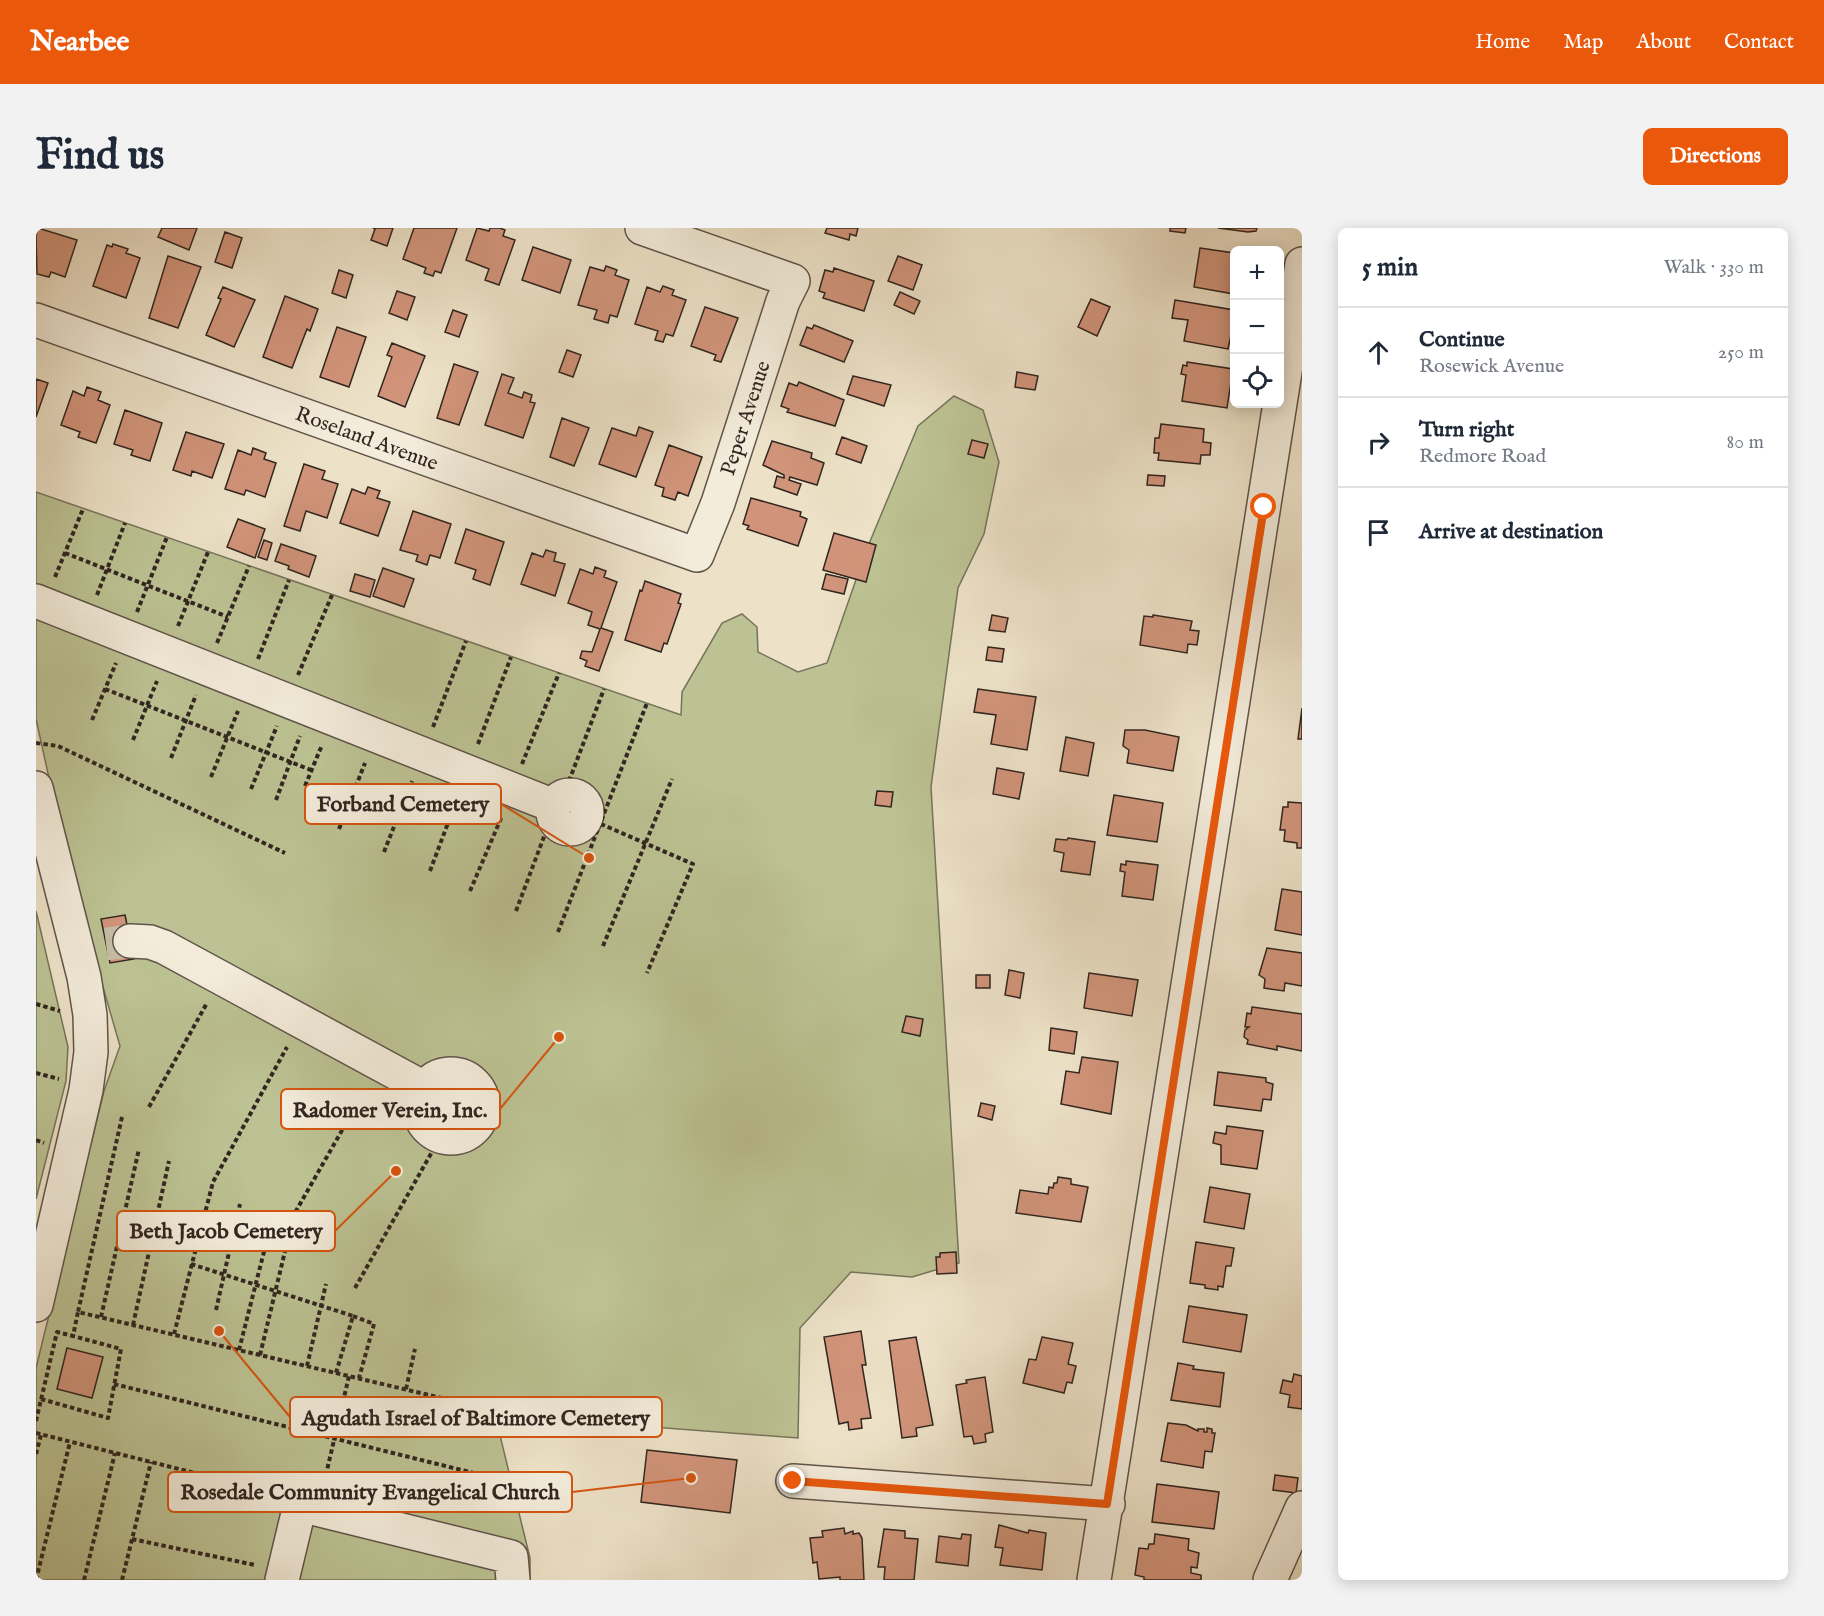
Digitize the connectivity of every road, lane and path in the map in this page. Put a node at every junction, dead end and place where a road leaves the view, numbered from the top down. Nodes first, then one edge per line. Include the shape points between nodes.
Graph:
1 (642, 228) edge
2 (1302, 264) edge
3 (36, 320) edge
4 (83, 508) dead end
5 (125, 523) dead end
6 (65, 553) junction
7 (697, 555) joint
8 (107, 569) junction
9 (40, 602) edge
10 (228, 617) dead end
11 (87, 619) junction
12 (105, 689) dead end
13 (604, 689) dead end
14 (647, 703) dead end
15 (322, 713) junction
16 (376, 735) junction
17 (36, 743) edge
18 (290, 762) junction
19 (311, 770) junction
20 (672, 779) dead end
21 (305, 786) dead end
22 (36, 788) edge
23 (276, 800) dead end
24 (557, 804) junction
25 (594, 821) junction
26 (339, 829) dead end
27 (645, 844) junction
28 (285, 853) dead end
29 (516, 911) dead end
30 (558, 932) dead end
31 (104, 944) junction
32 (603, 946) dead end
33 (647, 973) dead end
34 (222, 978) junction
35 (36, 1004) edge
36 (60, 1011) dead end
37 (302, 1020) junction
38 (380, 1062) junction
39 (36, 1073) edge
40 (66, 1081) dead end
41 (424, 1088) junction
42 (149, 1107) dead end
43 (122, 1117) dead end
44 (441, 1136) junction
45 (36, 1140) edge
46 (44, 1143) dead end
47 (139, 1149) dead end
48 (169, 1161) dead end
49 (240, 1204) dead end
50 (288, 1225) dead end
51 (270, 1228) dead end
52 (153, 1233) junction
53 (287, 1243) dead end
54 (197, 1244) junction
55 (191, 1264) junction
56 (224, 1275) junction
57 (326, 1284) dead end
58 (255, 1285) junction
59 (355, 1288) dead end
60 (276, 1291) junction
61 (37, 1298) edge
62 (321, 1306) junction
63 (216, 1310) dead end
64 (78, 1312) junction
65 (353, 1316) junction
66 (101, 1317) junction
67 (134, 1324) junction
68 (174, 1334) junction
69 (74, 1336) junction
70 (415, 1349) dead end
71 (239, 1350) junction
72 (260, 1355) junction
73 (307, 1366) junction
74 (336, 1373) junction
75 (349, 1376) junction
76 (359, 1378) junction
77 (114, 1384) junction
78 (406, 1389) junction
79 (41, 1399) junction
80 (450, 1400) dead end
81 (36, 1421) edge
82 (38, 1434) edge
83 (335, 1439) junction
84 (70, 1442) junction
85 (115, 1453) junction
86 (36, 1455) edge
87 (151, 1462) junction
88 (502, 1480) dead end
89 (793, 1481) dead end
90 (278, 1494) dead end
91 (1107, 1504) junction
92 (1302, 1508) edge
93 (318, 1510) junction
94 (132, 1539) junction
95 (271, 1573) edge
96 (36, 1580) edge
97 (84, 1580) edge
98 (122, 1580) edge
99 (513, 1580) edge
100 (1094, 1580) edge
101 (1269, 1580) edge

1 - 7 street, Peper Avenue via 794,281 783,301
2 - 91 street
3 - 7 street, Roseland Avenue
4 - 6 path
5 - 8 path
6 - 8 path
6 - 9 path
8 - 10 path
8 - 11 path
9 - 11 street
11 - 15 street
12 - 18 path
13 - 24 path
14 - 25 path
15 - 16 street
15 - 18 path
15 - 19 path
16 - 24 street
16 - 26 path
17 - 28 path via 58,746
18 - 19 path
18 - 23 path
19 - 21 path
20 - 27 path
22 - 31 street
24 - 25 street via 575,795 583,800
24 - 29 path
25 - 27 path
25 - 30 path
27 - 32 path
27 - 33 path via 693,864
31 - 34 street via 150,942
31 - 61 street via 90,1015 92,1052 84,1099
34 - 37 street
34 - 42 path
35 - 36 path
37 - 38 street
37 - 54 path via 213,1182
38 - 41 street
38 - 50 path
39 - 40 path
41 - 44 street via 418,1103 423,1123
41 - 44 street via 440,1075 451,1074 473,1083 482,1098 478,1124 466,1135
43 - 64 path
44 - 59 path
45 - 46 path
47 - 66 path
48 - 52 path
49 - 56 path
51 - 58 path
52 - 54 path
52 - 67 path
53 - 60 path
54 - 55 path
55 - 56 path
55 - 68 path
56 - 58 path
56 - 63 path
57 - 62 path
58 - 60 path
58 - 71 path
60 - 62 path
60 - 72 path
62 - 65 path
62 - 73 path
64 - 66 path
64 - 69 path
65 - 74 path
65 - 76 path via 374,1324
66 - 67 path
67 - 68 path
68 - 71 path
69 - 77 path via 121,1349
69 - 79 path via 57,1332
70 - 78 path
71 - 72 path
72 - 73 path
73 - 74 path
74 - 75 path
75 - 76 path
75 - 83 path
76 - 78 path
77 - 79 path via 108,1418
77 - 83 path
78 - 80 path
79 - 81 path
82 - 84 path
82 - 86 path
83 - 88 path
83 - 93 path
84 - 85 path
84 - 96 path
85 - 87 path
85 - 97 path
87 - 90 path
87 - 94 path
89 - 91 street
91 - 100 street
92 - 101 street
93 - 95 street via 300,1506
93 - 99 street via 512,1557
94 - 95 path
94 - 98 path

